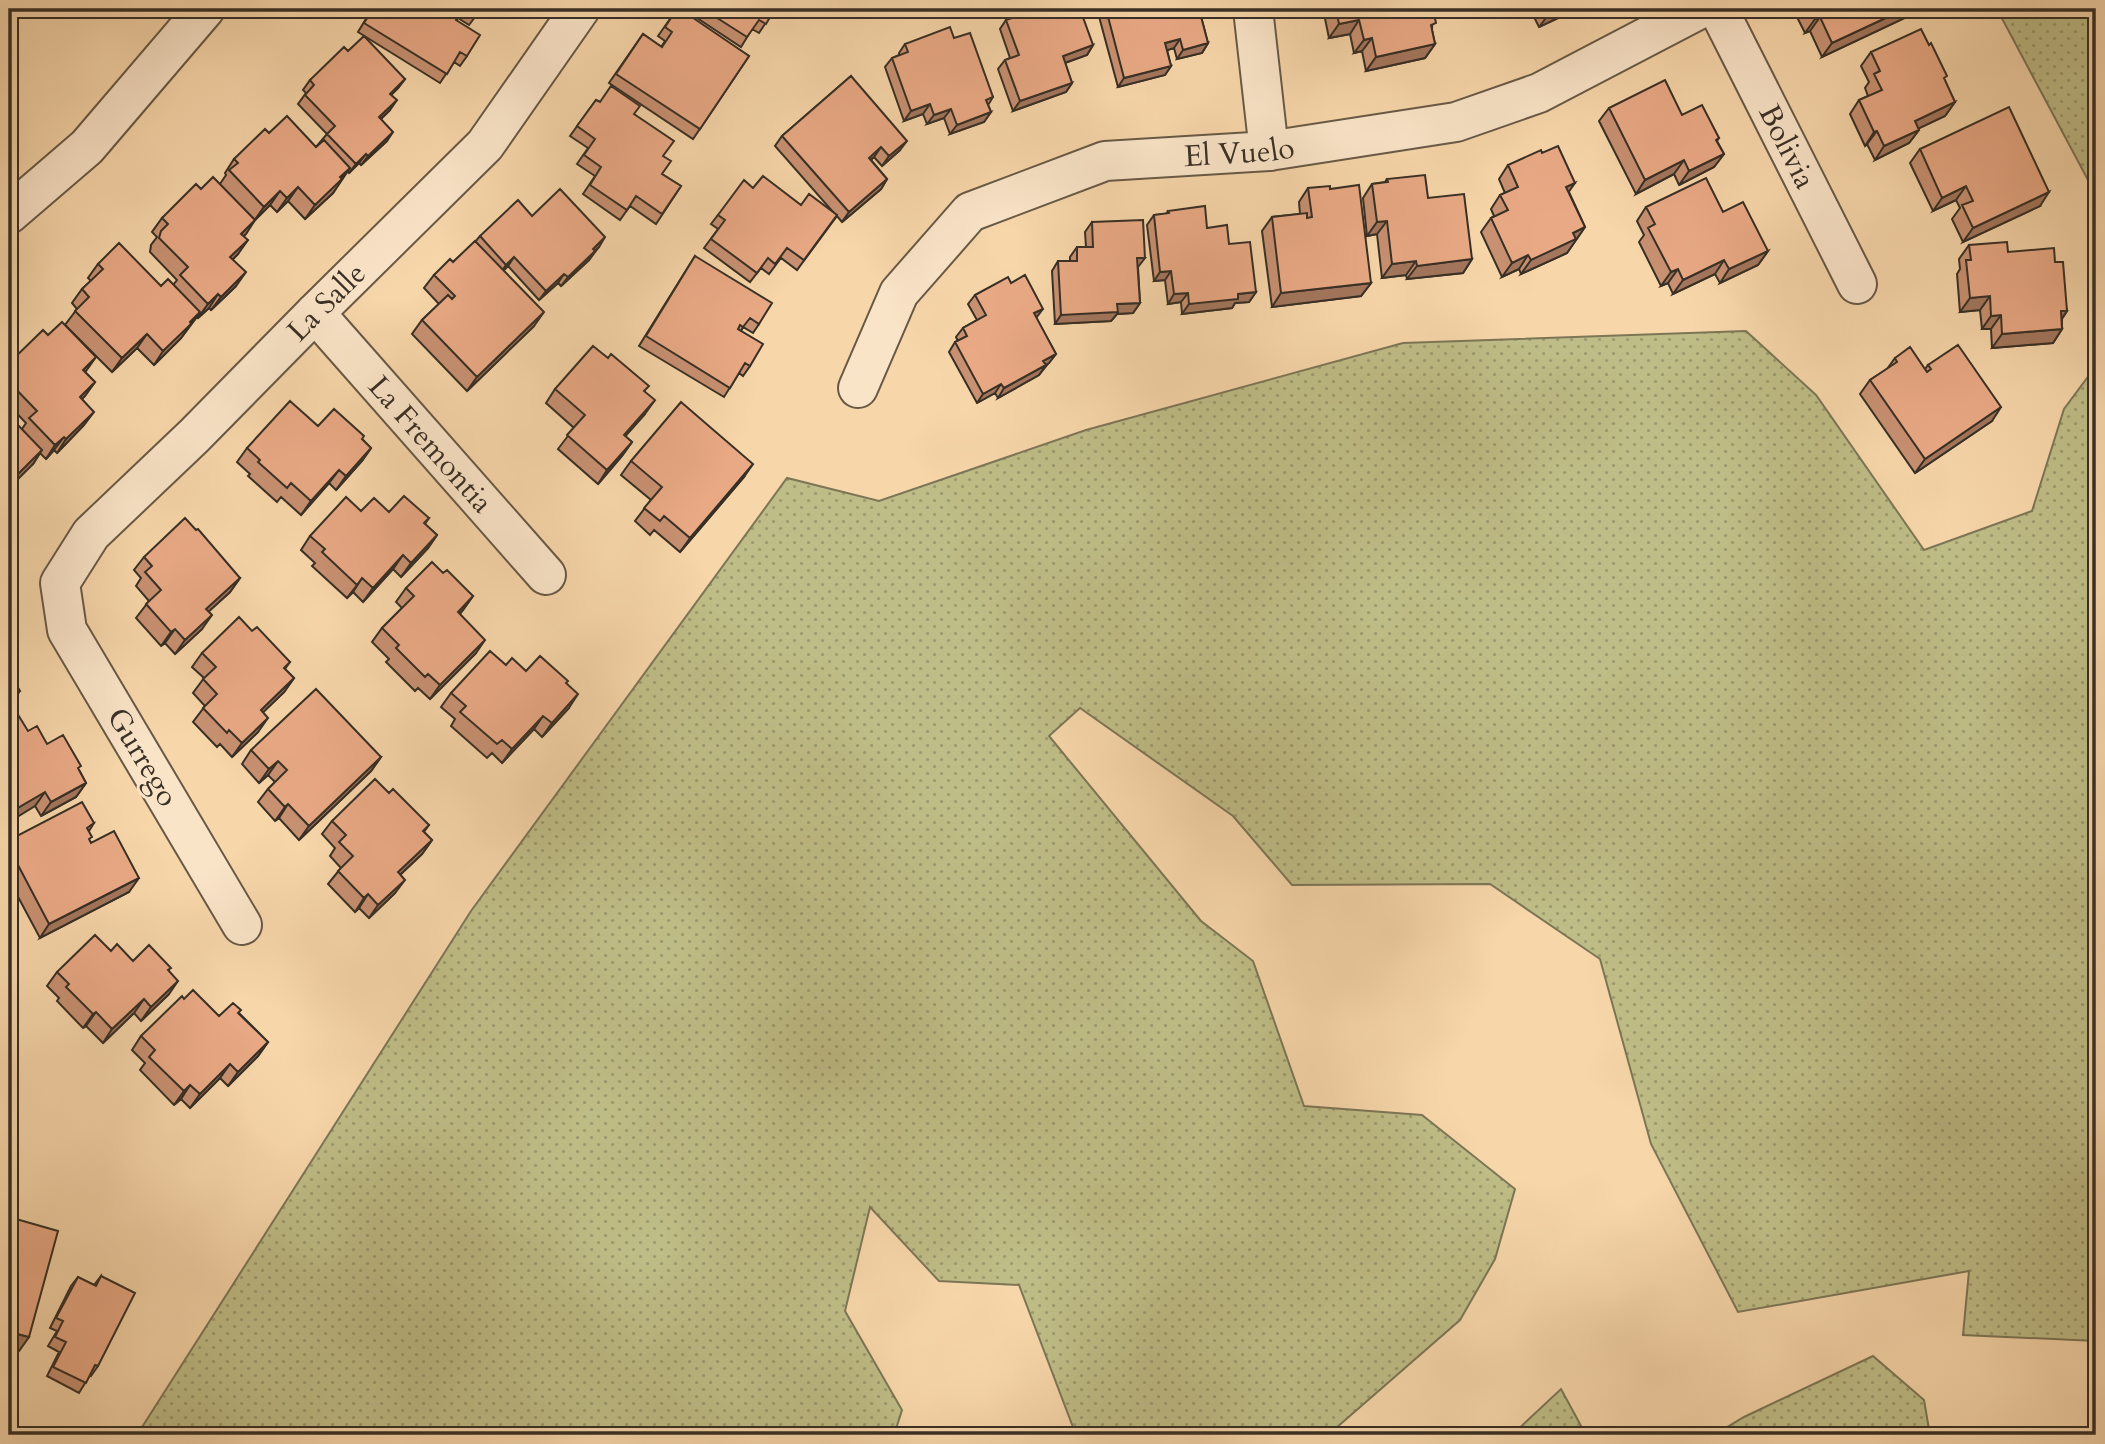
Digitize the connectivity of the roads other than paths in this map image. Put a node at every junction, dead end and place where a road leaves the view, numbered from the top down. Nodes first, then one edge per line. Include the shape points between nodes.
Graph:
1 (205, 9) edge
2 (580, 9) edge
3 (1252, 9) edge
4 (1700, 9) edge
5 (1718, 9) edge
6 (1269, 151) junction
7 (9, 214) edge
8 (1857, 284) dead end
9 (315, 313) junction
10 (858, 388) dead end
11 (546, 575) dead end
12 (60, 583) joint
13 (242, 925) dead end

1 - 7 street via 87,147
2 - 9 street, La Salle via 485,145
3 - 6 street
4 - 6 street, El Vuelo via 1539,93 1456,122
5 - 8 street, Bolivia
6 - 10 street, El Vuelo via 1105,161 970,212 899,293
9 - 11 street, La Fremontia
9 - 12 street, La Salle via 91,534
12 - 13 street, Gurrego via 67,630

